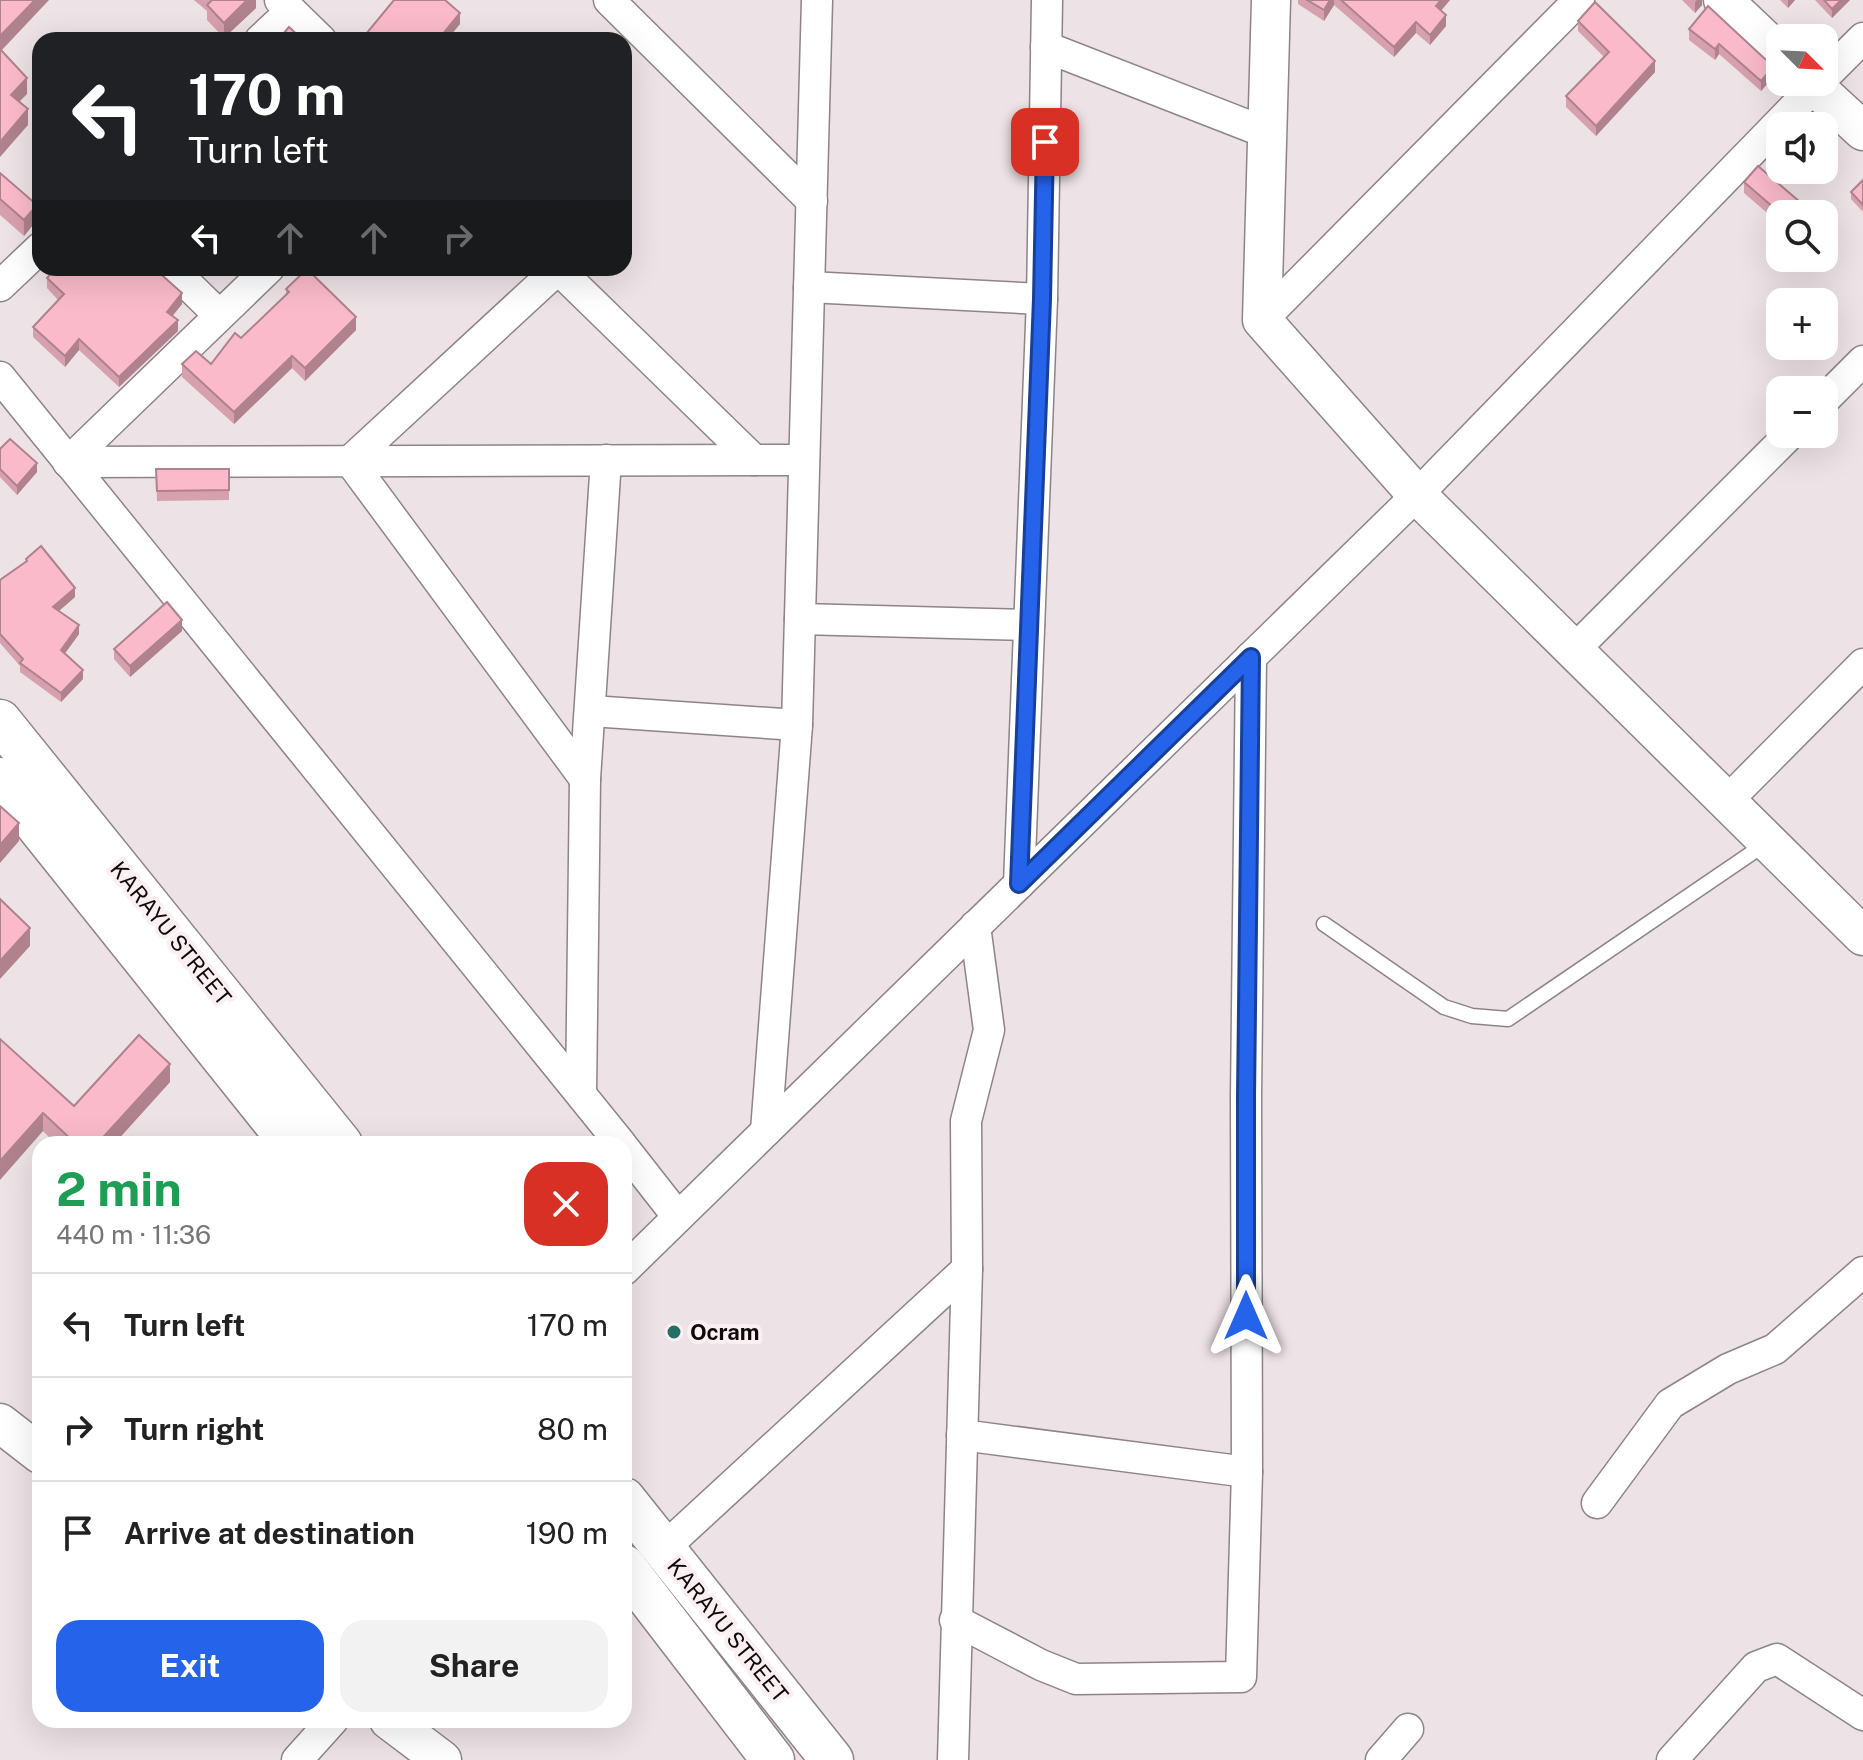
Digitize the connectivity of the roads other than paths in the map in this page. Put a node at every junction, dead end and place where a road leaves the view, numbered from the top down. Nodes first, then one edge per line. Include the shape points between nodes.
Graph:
1 (609, 0) edge
2 (817, 0) edge
3 (1047, 0) edge
4 (1579, 0) edge
5 (1723, 0) edge
6 (286, 5) edge
7 (1278, 7) edge
8 (266, 32) edge
9 (313, 32) edge
10 (1863, 38) edge
11 (1766, 41) edge
12 (1046, 47) junction
13 (1838, 62) edge
14 (1803, 96) edge
15 (1830, 96) edge
16 (1863, 131) edge
17 (1267, 133) junction
18 (812, 201) junction
19 (32, 256) edge
20 (179, 276) edge
21 (260, 276) edge
22 (549, 276) edge
23 (566, 276) edge
24 (0, 286) edge
25 (809, 287) junction
26 (1042, 299) junction
27 (219, 315) junction
28 (1262, 320) junction
29 (1863, 361) edge
30 (0, 377) edge
31 (1838, 386) edge
32 (1776, 448) edge
33 (606, 460) junction
34 (754, 460) junction
35 (804, 460) junction
36 (350, 461) junction
37 (68, 462) junction
38 (1417, 495) junction
39 (800, 619) junction
40 (1029, 625) junction
41 (1574, 650) junction
42 (1251, 657) junction
43 (1863, 664) edge
44 (591, 711) junction
45 (0, 721) edge
46 (797, 725) junction
47 (0, 779) edge
48 (585, 779) junction
49 (1728, 800) junction
50 (1769, 841) junction
51 (1019, 884) junction
52 (1324, 924) dead end
53 (975, 926) junction
54 (1863, 936) edge
55 (581, 1094) junction
56 (766, 1131) junction
57 (286, 1136) edge
58 (335, 1136) edge
59 (614, 1136) edge
60 (632, 1159) edge
61 (678, 1217) junction
62 (632, 1262) edge
63 (967, 1269) junction
64 (1863, 1272) edge
65 (0, 1423) edge
66 (962, 1435) junction
67 (32, 1448) edge
68 (1247, 1472) junction
69 (1597, 1503) dead end
70 (632, 1509) edge
71 (663, 1549) junction
72 (632, 1576) edge
73 (955, 1620) junction
74 (1863, 1715) edge
75 (326, 1728) edge
76 (400, 1728) edge
77 (1408, 1729) dead end
78 (297, 1760) edge
79 (442, 1760) edge
80 (773, 1760) edge
81 (832, 1760) edge
82 (953, 1760) edge
83 (1381, 1760) edge
84 (1672, 1760) edge

1 - 18 street
2 - 18 street
3 - 12 street
4 - 28 street
5 - 11 street
6 - 8 street
6 - 9 street
7 - 17 street
10 - 13 street
12 - 17 street
12 - 26 street
14 - 38 street
15 - 16 street
17 - 28 street
18 - 25 street
19 - 24 street
20 - 27 street
21 - 27 street
22 - 36 street
23 - 34 street
25 - 26 street
25 - 35 street
26 - 40 street
27 - 37 street
28 - 38 street
29 - 31 street
30 - 37 street
32 - 41 street
33 - 34 street
33 - 36 street
33 - 44 street
34 - 35 street
35 - 39 street
36 - 37 street
36 - 48 street
37 - 55 street
38 - 41 street
38 - 42 street
39 - 40 street
39 - 46 street
40 - 51 street
41 - 49 street
42 - 51 street
42 - 68 street
43 - 49 street
44 - 46 street
44 - 48 street
45 - 58 main road, KARAYU STREET
46 - 56 street
47 - 57 main road, KARAYU STREET
48 - 55 street
49 - 50 street
50 - 52 lane via 1508,1019 1444,1007
50 - 54 street
51 - 53 street
53 - 56 street
53 - 63 street via 989,1030 966,1121
55 - 59 street
56 - 61 street
60 - 61 street
61 - 62 street
63 - 66 street
63 - 71 street
64 - 69 street via 1775,1349 1728,1369 1670,1404
65 - 67 street
66 - 68 street
66 - 73 street
68 - 73 street via 1241,1677 1076,1679
70 - 71 main road, KARAYU STREET
71 - 81 main road, KARAYU STREET
72 - 80 main road, KARAYU STREET
73 - 82 street
74 - 84 street via 1777,1659 1756,1667
75 - 78 street
76 - 79 street
77 - 83 street

